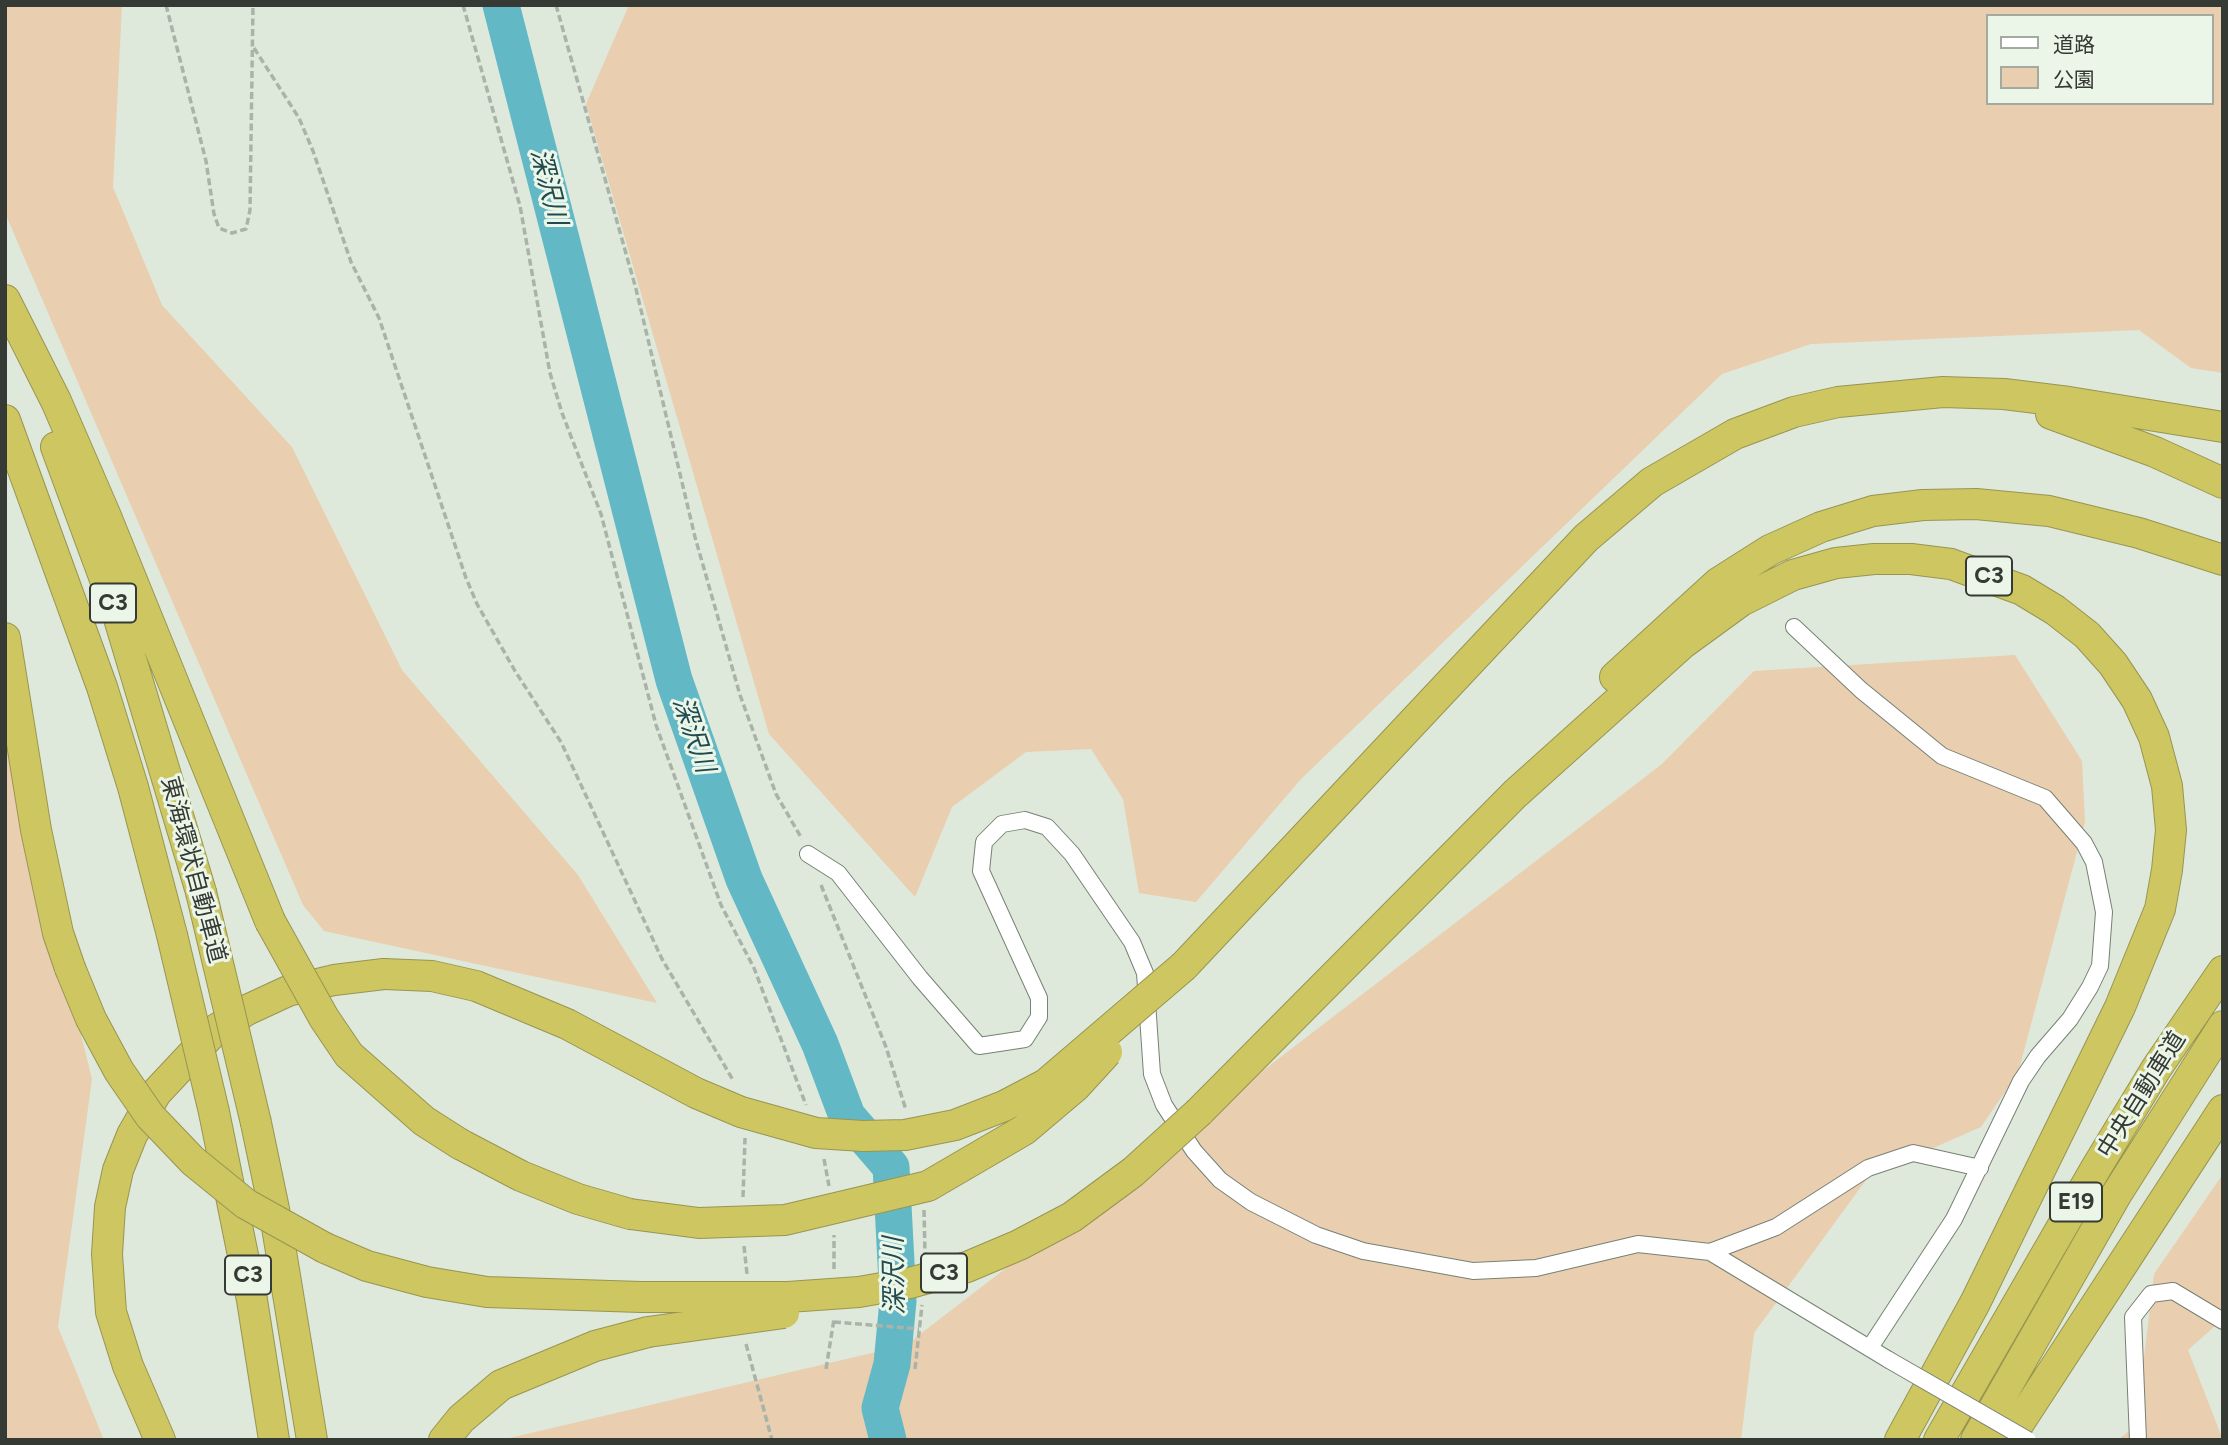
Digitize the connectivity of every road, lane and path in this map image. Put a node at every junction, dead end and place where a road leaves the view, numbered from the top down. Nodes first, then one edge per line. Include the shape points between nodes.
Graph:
1 (166, 5) edge
2 (253, 5) edge
3 (463, 5) edge
4 (556, 5) edge
5 (254, 48) junction
6 (5, 300) edge
7 (5, 320) edge
8 (1884, 395) junction
9 (5, 420) edge
10 (2223, 427) edge
11 (2223, 483) edge
12 (2223, 560) edge
13 (1794, 627) dead end
14 (5, 638) edge
15 (808, 854) junction
16 (1369, 939) junction
17 (1184, 966) junction
18 (2223, 971) edge
19 (2223, 1026) edge
20 (736, 1086) dead end
21 (2223, 1110) edge
22 (809, 1114) dead end
23 (908, 1115) dead end
24 (746, 1129) dead end
25 (820, 1148) dead end
26 (1980, 1168) junction
27 (831, 1196) dead end
28 (743, 1198) dead end
29 (923, 1199) dead end
30 (833, 1222) dead end
31 (744, 1240) dead end
32 (1710, 1252) junction
33 (834, 1276) dead end
34 (919, 1280) junction
35 (747, 1281) dead end
36 (834, 1311) dead end
37 (2223, 1321) edge
38 (834, 1322) junction
39 (918, 1329) junction
40 (745, 1338) dead end
41 (1871, 1346) junction
42 (826, 1369) dead end
43 (915, 1369) dead end
44 (160, 1440) edge
45 (274, 1440) edge
46 (312, 1440) edge
47 (444, 1440) edge
48 (772, 1440) edge
49 (1900, 1440) edge
50 (1939, 1440) edge
51 (1976, 1440) edge
52 (2008, 1440) edge
53 (2028, 1440) edge
54 (2138, 1440) edge

1 - 5 path via 206,161 214,214 219,228 232,233 246,229 250,210
2 - 5 path
3 - 22 path via 520,206 550,373 601,514 656,725 721,905 754,968
4 - 15 path via 636,289 695,537 740,695 776,794
5 - 20 path via 299,118 313,151 351,262 379,318 477,604 561,742 662,960
6 - 17 highway, bridge via 105,514 270,921 349,1055 424,1121 460,1144 567,1195 630,1214 699,1223 785,1220 928,1186 1024,1130 1076,1086
7 - 46 highway, 東海環状自動車道 / C3, bridge via 117,612 201,892 279,1236
8 - 10 highway via 2004,394
8 - 11 highway via 1960,399 2049,414 2155,452
8 - 17 highway via 1794,412 1735,434 1652,482 1586,538
9 - 45 highway, 東海環状自動車道 / C3, bridge via 102,687 172,934 247,1273
12 - 16 highway, C3 via 2139,533 2049,512 1976,504 1873,512 1821,527 1770,550 1718,583 1669,626 1587,703
13 - 26 street via 1942,756 2045,798 2084,843 2094,862 2104,912 2100,966 2070,1018 2021,1082
14 - 34 highway, C3, bridge via 58,933 91,1019 150,1116 193,1161 246,1203 325,1248 368,1266 487,1292 788,1297 859,1292
15 - 23 path via 886,1047
15 - 32 street via 838,873 979,1046 1025,1039 1039,1017 1039,998 981,871 984,842 1002,824 1025,820 1047,827 1072,854 1132,942 1145,973 1152,1074 1164,1105 1194,1151 1220,1180 1251,1202 1316,1235 1363,1251 1473,1271 1536,1268 1638,1244
16 - 34 highway, C3, bridge via 1199,1112 1133,1172 1072,1217 1019,1245 967,1267
16 - 49 highway, C3 via 1514,794 1682,644 1741,601 1793,575 1874,559 1951,564 2022,590 2087,635 2137,699 2154,737 2167,786 2171,830 2160,909 2120,1007 2050,1154
17 - 44 highway, bridge via 1046,1084 955,1125 905,1135 816,1133 741,1112 567,1024 476,986 432,976 384,974 334,979 288,991 215,1030 156,1093 118,1170 107,1254 111,1312
18 - 50 highway, 中央自動車道 / E19 via 2102,1157
19 - 51 highway, 中央自動車道 / E19 via 2116,1195
21 - 52 highway
24 - 28 path
25 - 27 path
26 - 32 street via 1913,1153 1868,1168 1776,1227
26 - 41 street via 1954,1219
29 - 34 path via 926,1224
30 - 33 path
31 - 35 path
32 - 41 street via 1814,1317
34 - 39 path
34 - 47 highway, C3, bridge via 857,1301 648,1332 595,1346 500,1385
36 - 38 path
37 - 54 street via 2173,1291 2151,1294 2133,1317
38 - 39 path
38 - 42 path
39 - 43 path
40 - 48 path
41 - 53 street, bridge

